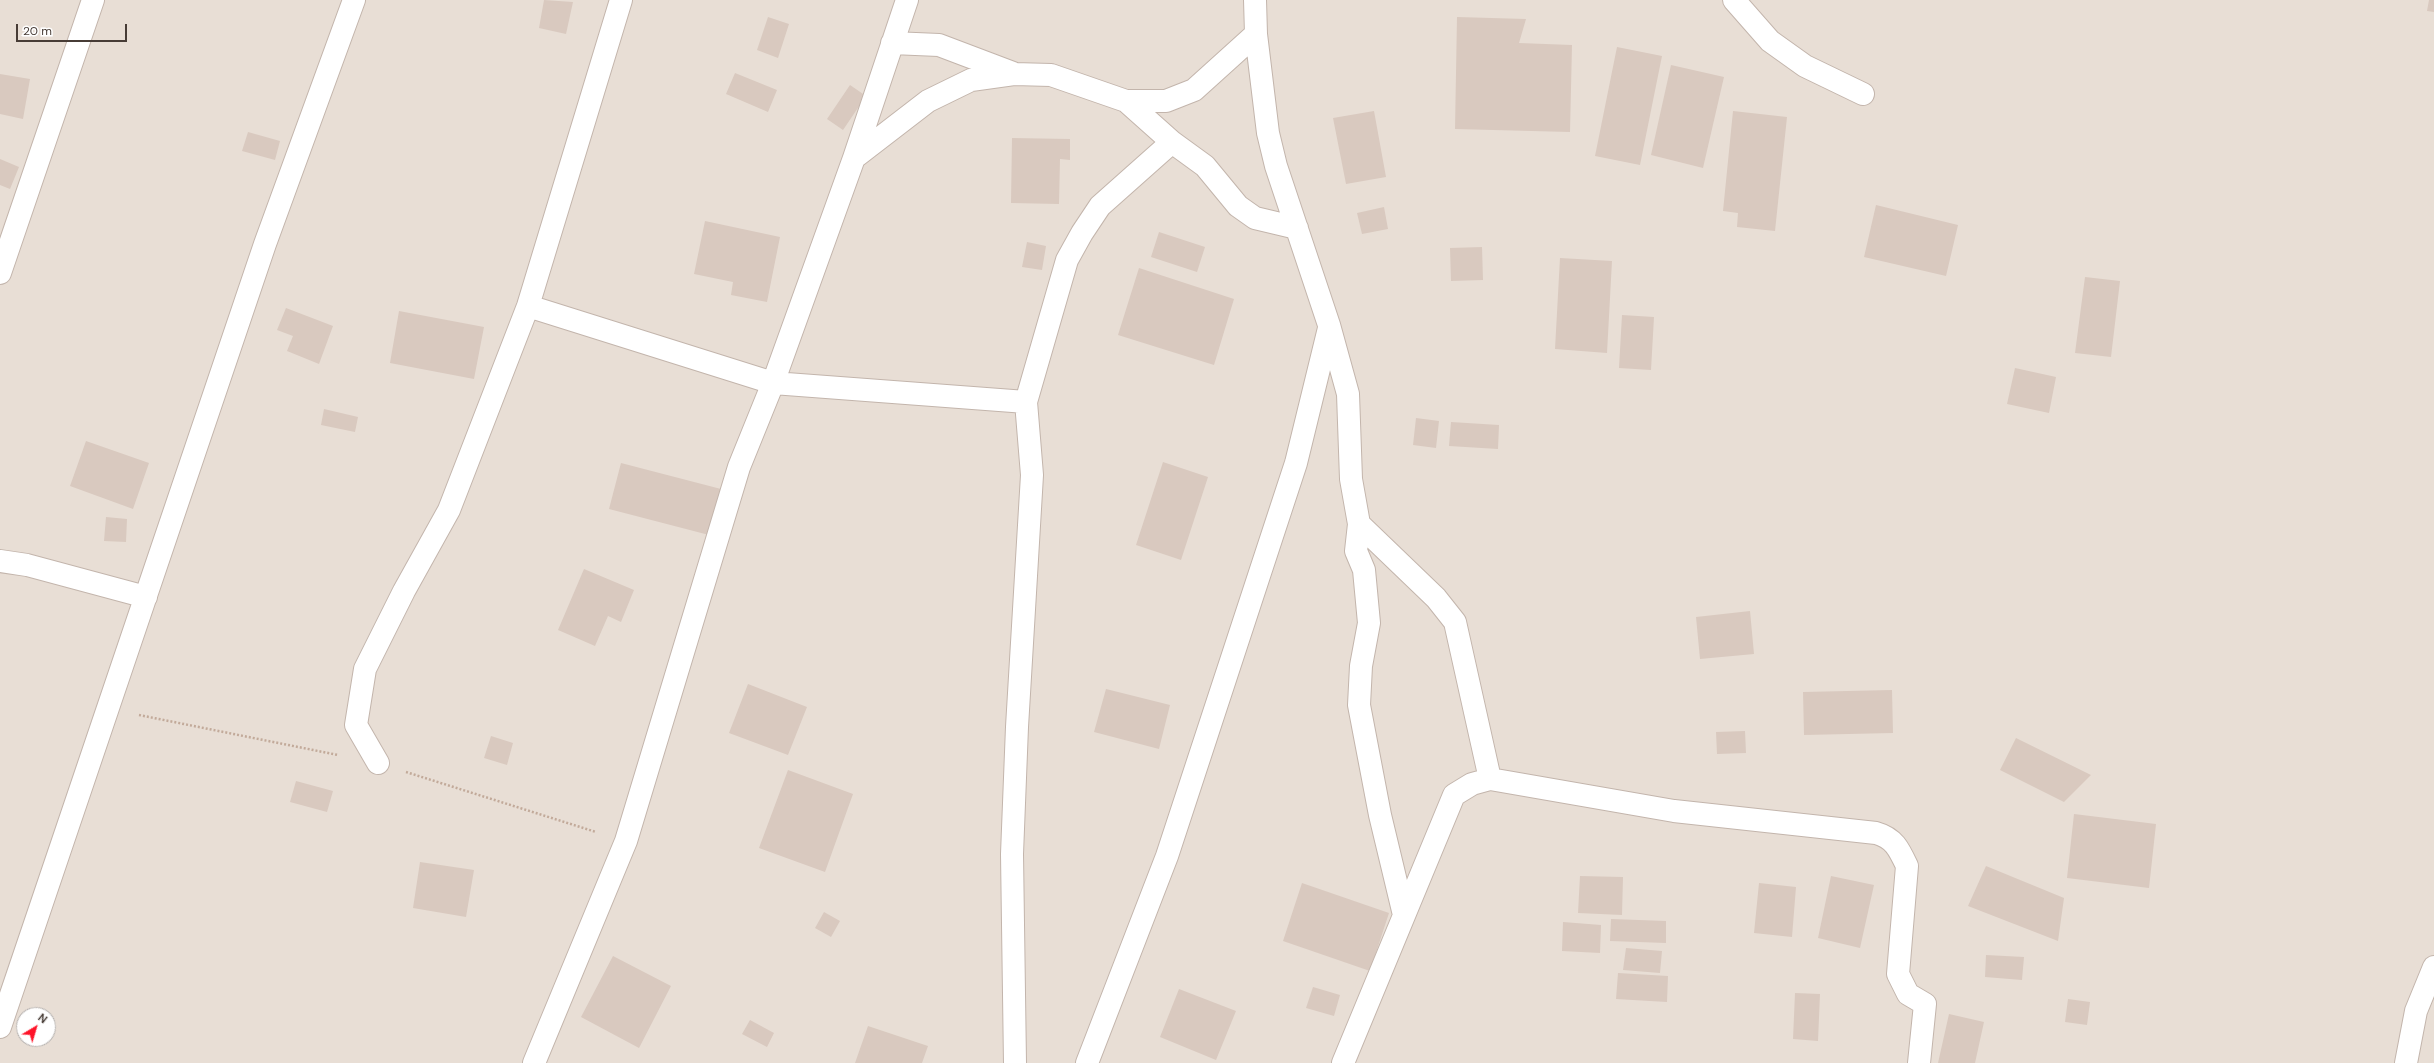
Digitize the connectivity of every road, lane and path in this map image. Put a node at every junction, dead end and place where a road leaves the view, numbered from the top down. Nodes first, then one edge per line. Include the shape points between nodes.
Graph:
1 (93, 0) edge
2 (354, 0) edge
3 (620, 0) edge
4 (907, 0) edge
5 (1256, 0) edge
6 (1734, 0) edge
7 (1256, 34) junction
8 (892, 43) junction
9 (1014, 74) junction
10 (1863, 94) dead end
11 (1126, 101) junction
12 (1172, 142) junction
13 (854, 158) junction
14 (1296, 228) junction
15 (0, 274) edge
16 (528, 306) junction
17 (1329, 325) junction
18 (773, 383) junction
19 (1026, 402) junction
20 (1359, 524) junction
21 (0, 562) edge
22 (146, 597) junction
23 (378, 763) dead end
24 (1490, 779) junction
25 (1404, 915) junction
26 (2434, 967) edge
27 (0, 1027) edge
28 (534, 1063) edge
29 (1015, 1063) edge
30 (1087, 1063) edge
31 (1343, 1063) edge
32 (1919, 1063) edge
33 (2406, 1063) edge

1 - 15 street
2 - 22 street via 265,244
3 - 16 street
4 - 8 street
5 - 7 street
6 - 10 street via 1770,41 1805,66
7 - 11 street via 1194,90 1166,101
7 - 14 street via 1268,133
8 - 9 street via 939,45
8 - 13 street
9 - 11 street via 1051,76
9 - 13 street via 971,80 928,101
11 - 12 street
12 - 14 street via 1205,166 1238,206 1255,218
12 - 19 street via 1100,206 1082,232 1067,260
13 - 18 street
14 - 17 street
16 - 18 street
16 - 23 street via 449,510 365,669 356,725
17 - 20 street via 1348,394 1351,478
17 - 30 street via 1296,463 1167,856
18 - 19 street
18 - 28 street via 739,467 626,841
19 - 29 street via 1032,475 1012,854
20 - 24 street via 1436,598 1455,622
20 - 25 street via 1356,551 1364,570 1370,623 1361,666 1359,705 1380,815
21 - 22 street via 27,565
22 - 27 street
24 - 25 street via 1472,784 1454,795
24 - 32 street via 1674,811 1876,832 1888,836 1900,850 1907,866 1898,974 1908,994 1925,1004
25 - 31 street
26 - 33 street via 2416,1011

